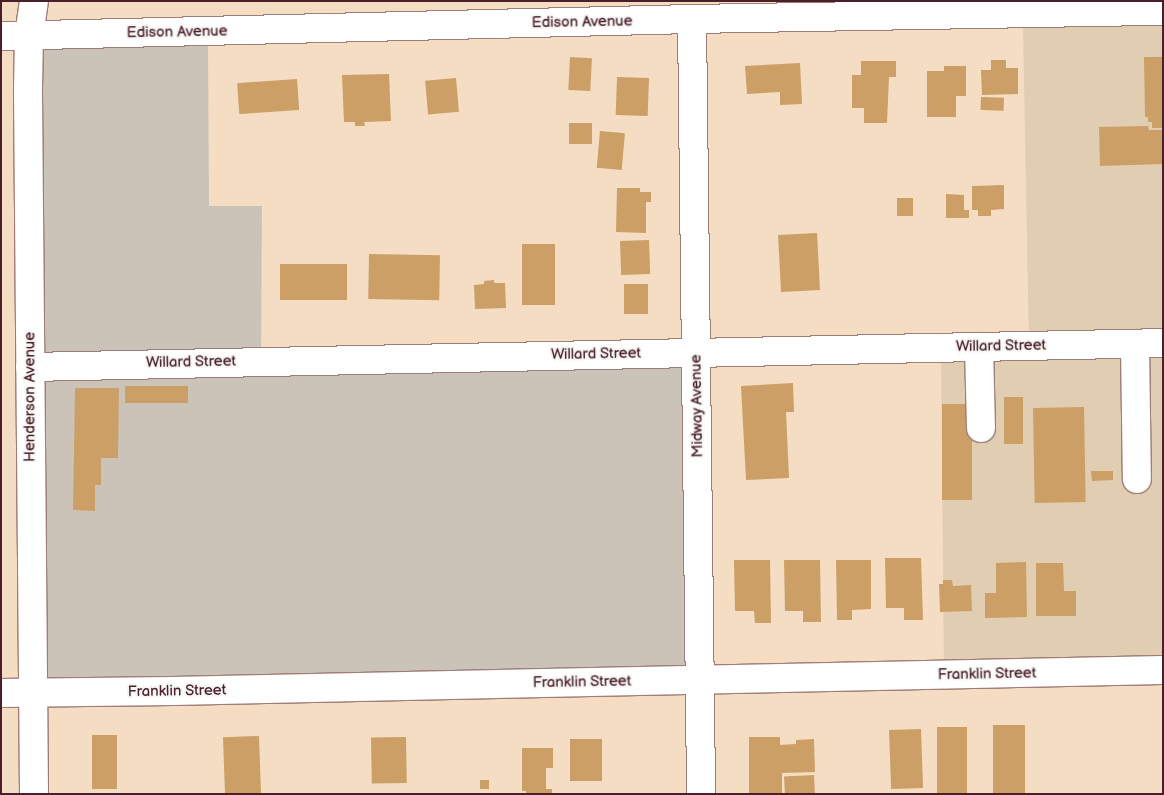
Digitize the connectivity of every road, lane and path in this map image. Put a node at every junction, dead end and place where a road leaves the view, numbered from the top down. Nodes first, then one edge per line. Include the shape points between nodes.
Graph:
1 (34, 1) edge
2 (1163, 11) edge
3 (692, 19) junction
4 (1, 36) edge
5 (29, 36) junction
6 (1163, 343) edge
7 (1135, 344) junction
8 (979, 347) junction
9 (697, 353) junction
10 (30, 367) junction
11 (981, 428) dead end
12 (1137, 480) dead end
13 (1163, 670) edge
14 (698, 679) junction
15 (33, 692) junction
16 (1, 693) edge
17 (34, 794) edge
18 (701, 794) edge

1 - 5 street, Henderson Avenue
2 - 3 street, Edison Avenue
3 - 5 street, Edison Avenue
3 - 9 street, Midway Avenue
4 - 5 street, Edison Avenue
5 - 10 street, Henderson Avenue
6 - 7 street, Willard Street
7 - 8 street, Willard Street
7 - 12 street
8 - 9 street, Willard Street
8 - 11 street
9 - 10 street, Willard Street
9 - 14 street, Midway Avenue
10 - 15 street, Henderson Avenue
13 - 14 street, Franklin Street
14 - 15 street, Franklin Street
14 - 18 street, Midway Avenue
15 - 16 street, Franklin Street
15 - 17 street, Henderson Avenue

